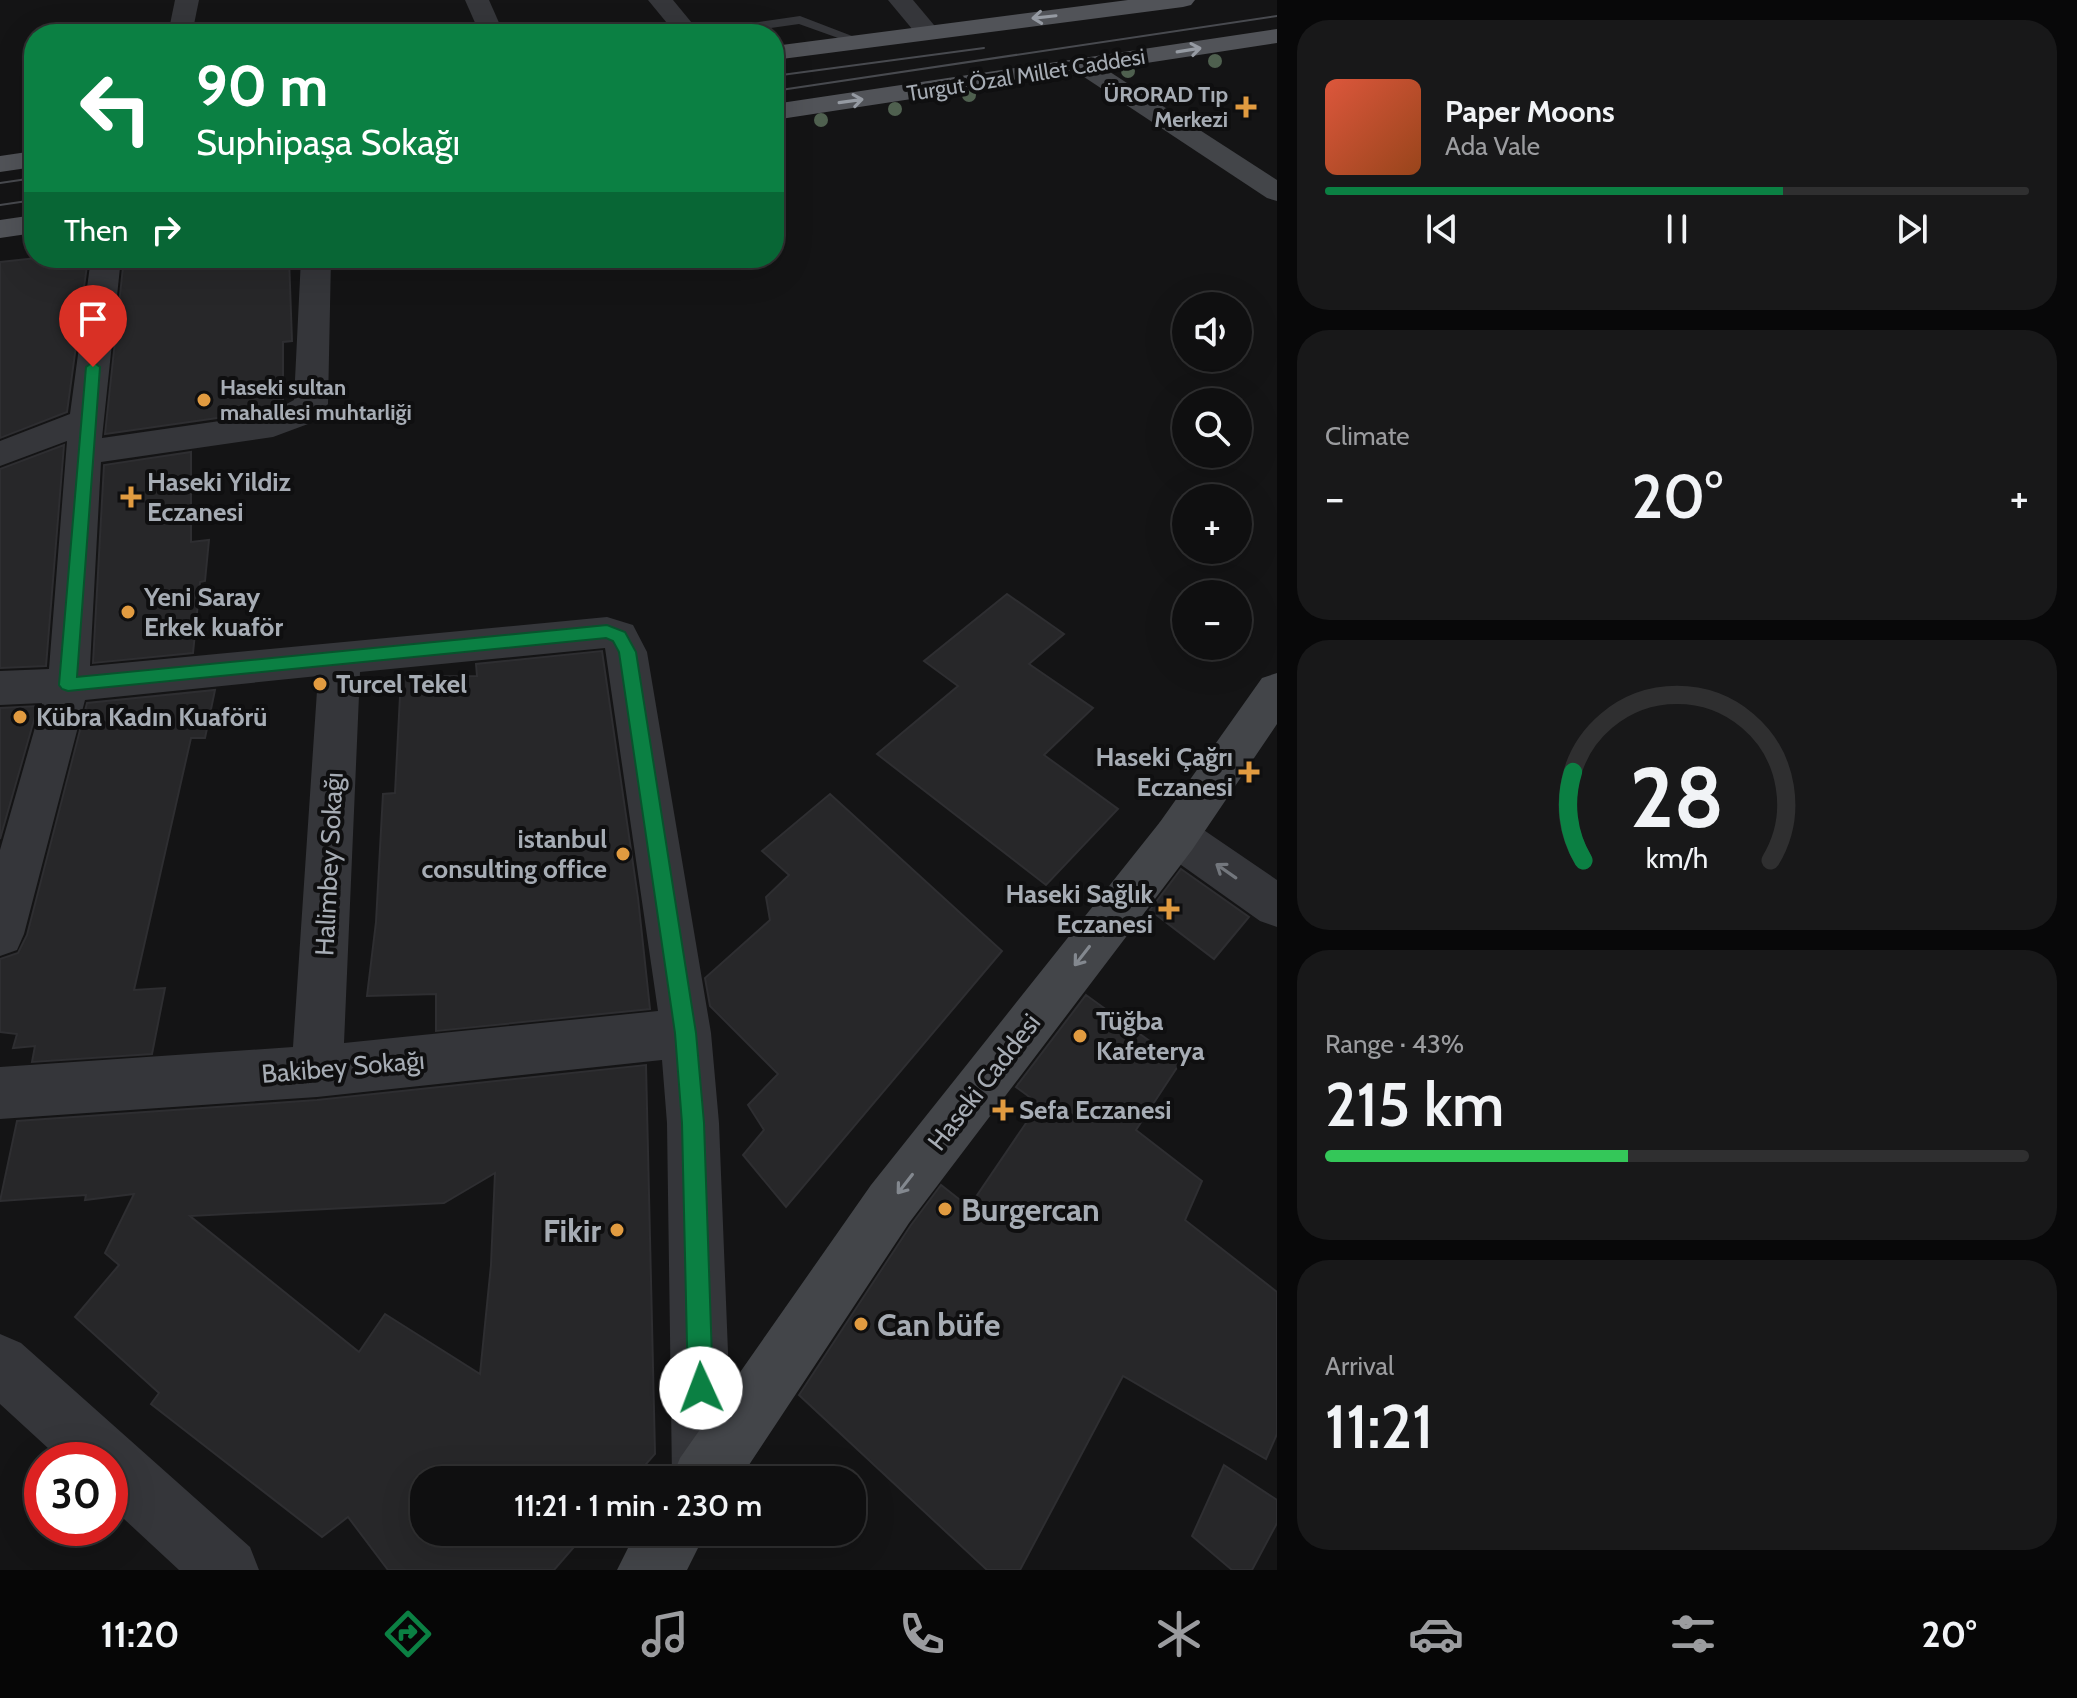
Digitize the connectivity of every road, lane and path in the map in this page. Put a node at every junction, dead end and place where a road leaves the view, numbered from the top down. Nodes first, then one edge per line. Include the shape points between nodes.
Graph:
1 (187, 0) edge
2 (477, 0) edge
3 (660, 0) edge
4 (900, 0) edge
5 (1183, 0) edge
6 (1147, 2) edge
7 (182, 24) edge
8 (488, 24) edge
9 (680, 24) edge
10 (773, 24) edge
11 (927, 31) junction
12 (1277, 36) edge
13 (859, 41) junction
14 (784, 52) edge
15 (1084, 66) junction
16 (784, 111) edge
17 (24, 160) edge
18 (0, 164) edge
19 (1277, 192) edge
20 (24, 225) edge
21 (0, 229) edge
22 (105, 268) edge
23 (316, 268) edge
24 (86, 437) junction
25 (0, 454) edge
26 (340, 657) junction
27 (68, 685) junction
28 (0, 688) edge
29 (1277, 690) edge
30 (1176, 836) junction
31 (1277, 906) edge
32 (0, 934) edge
33 (686, 1033) junction
34 (317, 1071) junction
35 (0, 1093) edge
36 (0, 1364) edge
37 (86, 1442) edge
38 (703, 1466) edge
39 (711, 1466) edge
40 (128, 1480) edge
41 (227, 1570) edge

1 - 7 street
2 - 8 street
3 - 9 street
4 - 11 street
5 - 6 main road, Turgut Özal Millet Caddesi
6 -> 11 main road, Turgut Özal Millet Caddesi
6 - 15 main road via 1121,18 1079,30 1069,49
10 - 13 lane via 800,20
11 - 13 main road, Turgut Özal Millet Caddesi
15 -> 12 main road, Turgut Özal Millet Caddesi
13 - 14 main road, Turgut Özal Millet Caddesi
16 -> 15 main road, Turgut Özal Millet Caddesi
15 - 19 street
17 - 18 main road
20 - 21 main road
22 - 24 street
23 - 24 street via 311,404 304,410 273,425
24 - 25 street
24 - 27 street
26 - 27 street
26 - 33 street via 607,632 619,636 627,652
26 - 34 street, Halimbey Sokağı
27 - 28 street
27 - 32 street
29 - 30 street, Haseki Caddesi
31 -> 30 street
30 -> 39 street, Haseki Caddesi via 890,1204
33 - 34 street, Bakibey Sokağı
33 - 38 street
34 - 35 street, Bakibey Sokağı
36 - 37 street
40 - 41 street

